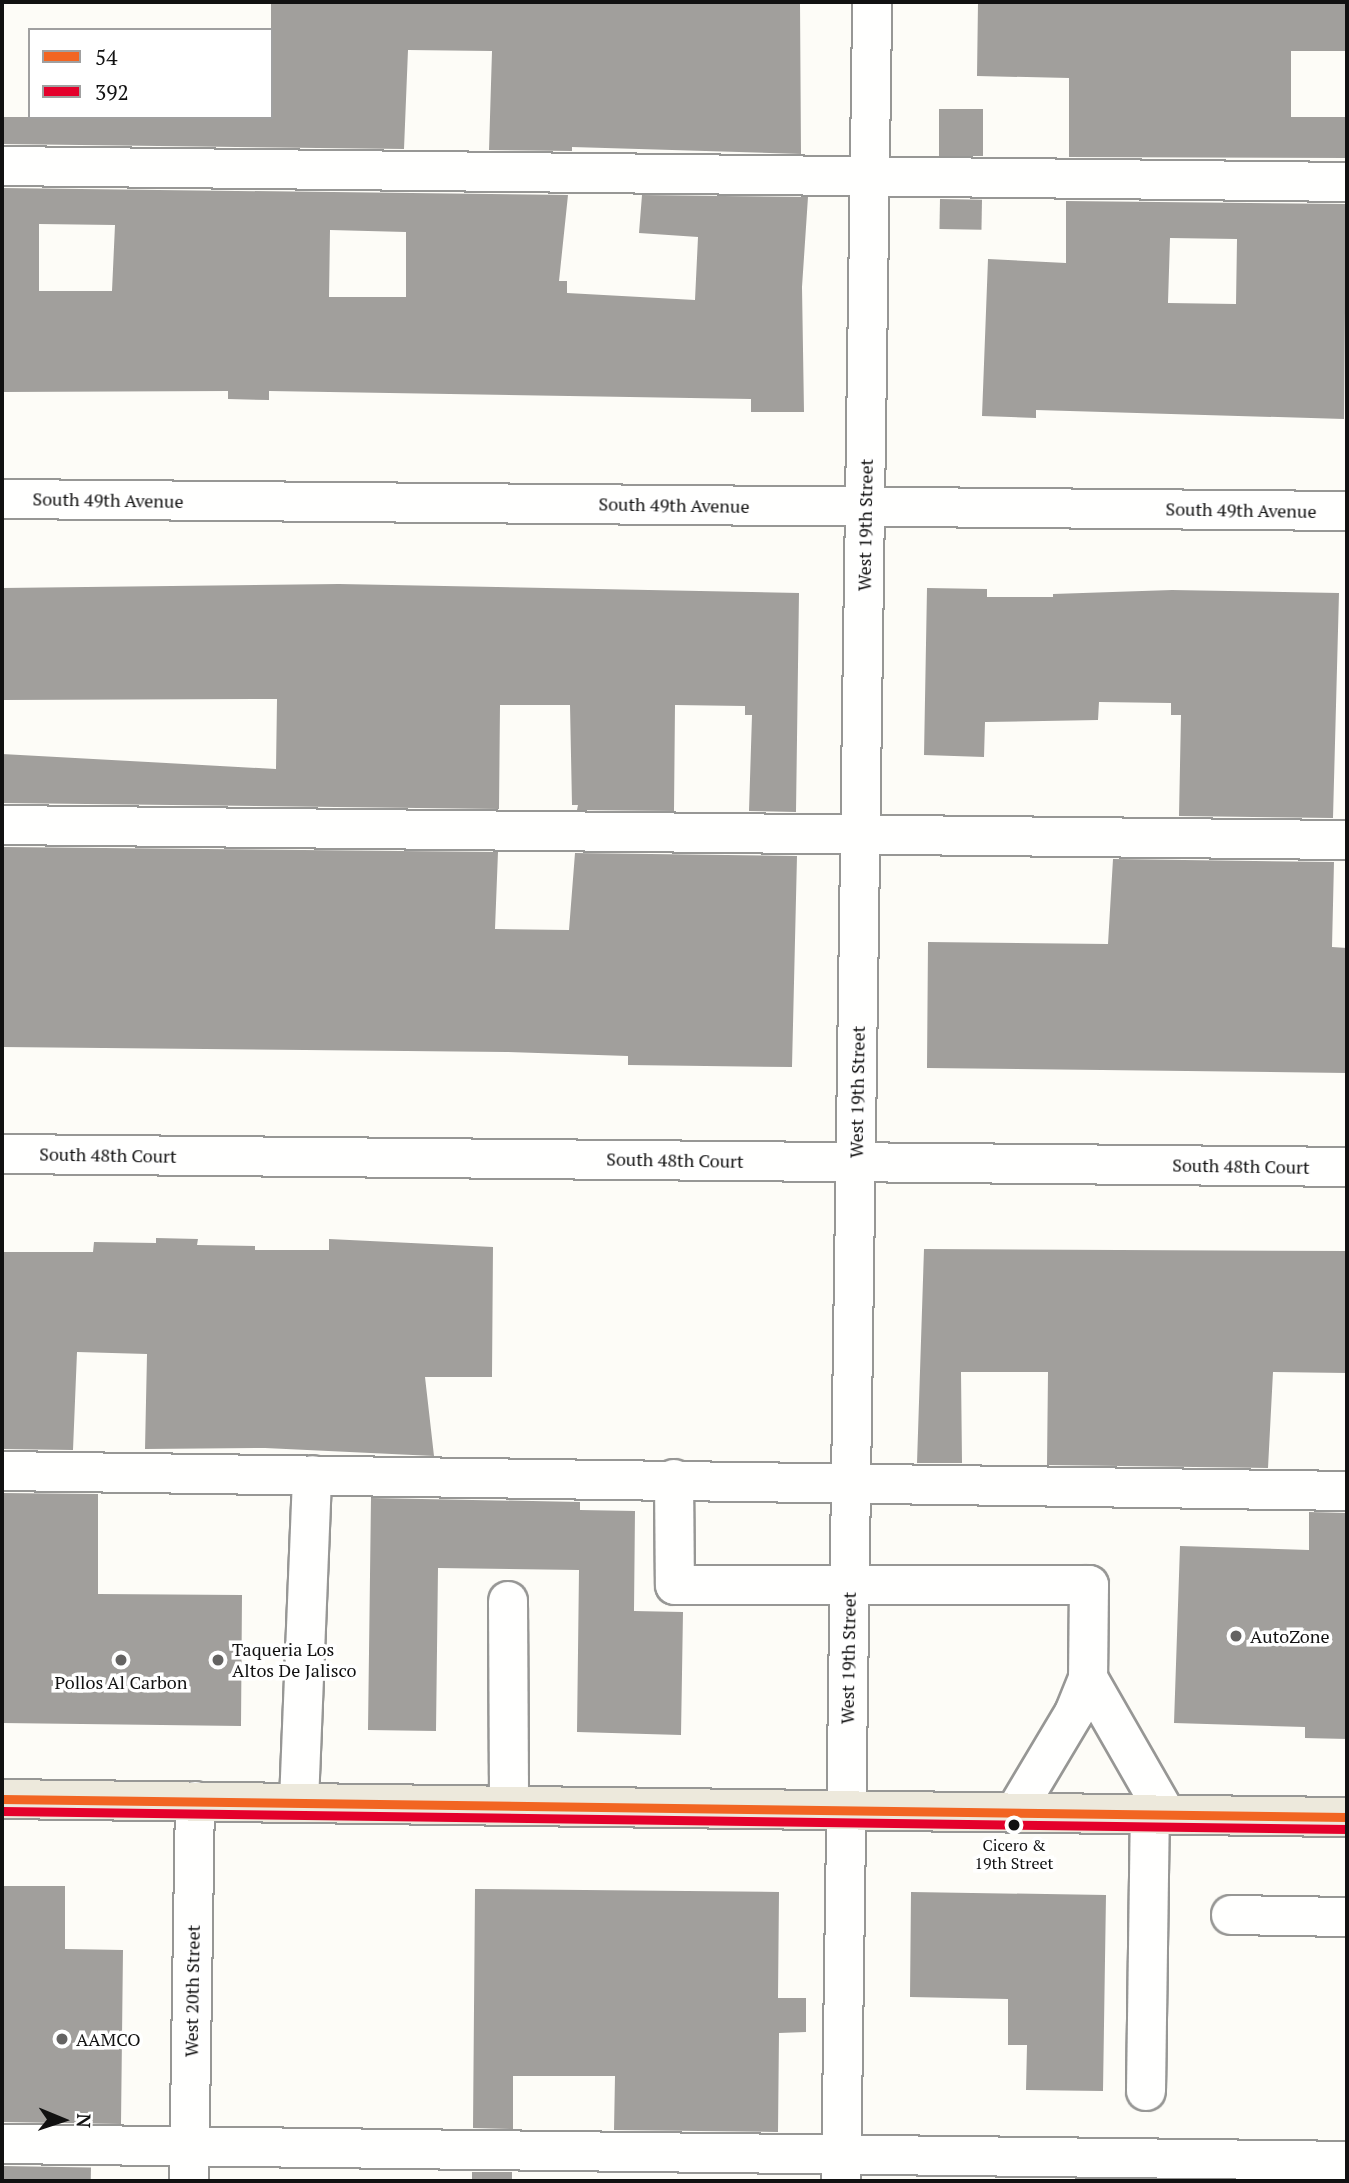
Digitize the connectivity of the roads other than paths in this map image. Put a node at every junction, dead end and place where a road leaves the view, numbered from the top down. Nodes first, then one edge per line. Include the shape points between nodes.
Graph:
1 (872, 2) edge
2 (2, 166) edge
3 (870, 178) junction
4 (1347, 182) edge
5 (2, 499) edge
6 (865, 507) junction
7 (1347, 511) edge
8 (2, 825) edge
9 (861, 834) junction
10 (1347, 840) edge
11 (2, 1154) edge
12 (856, 1162) junction
13 (1347, 1167) edge
14 (2, 1471) edge
15 (312, 1475) junction
16 (674, 1479) junction
17 (851, 1481) junction
18 (1347, 1490) edge
19 (849, 1583) junction
20 (508, 1601) dead end
21 (1088, 1678) junction
22 (2, 1799) edge
23 (195, 1801) junction
24 (299, 1802) junction
25 (509, 1805) junction
26 (846, 1810) junction
27 (1015, 1812) junction
28 (1158, 1814) junction
29 (1347, 1817) edge
30 (1231, 1915) dead end
31 (1347, 1917) edge
32 (1146, 2091) dead end
33 (2, 2144) edge
34 (1347, 2161) edge
35 (189, 2164) edge
36 (512, 2166) edge
37 (841, 2168) edge

1 - 3 street, West 19th Street
2 - 3 street
3 - 4 street
3 - 6 street, West 19th Street
5 - 6 street, South 49th Avenue
6 - 7 street, South 49th Avenue
6 - 9 street, West 19th Street
8 - 9 street
9 - 10 street
9 - 12 street, West 19th Street
11 - 12 street, South 48th Court
12 - 13 street, South 48th Court
12 - 17 street, West 19th Street
14 - 15 street
15 - 16 street
15 - 24 street
16 - 17 street
16 - 19 street via 675,1585
17 - 18 street
17 - 19 street, West 19th Street
19 - 21 street via 1089,1585
19 - 26 street, West 19th Street
20 - 25 street
21 - 27 street via 1074,1713
21 - 28 street
22 - 23 main road
23 - 24 main road
23 - 35 street, West 20th Street
24 - 25 main road
25 - 26 main road
26 - 27 main road
26 - 37 street, West 19th Street
27 - 28 main road
28 - 29 main road
28 - 32 street
30 - 31 street
33 - 35 street
34 - 37 street
35 - 36 street
36 - 37 street

